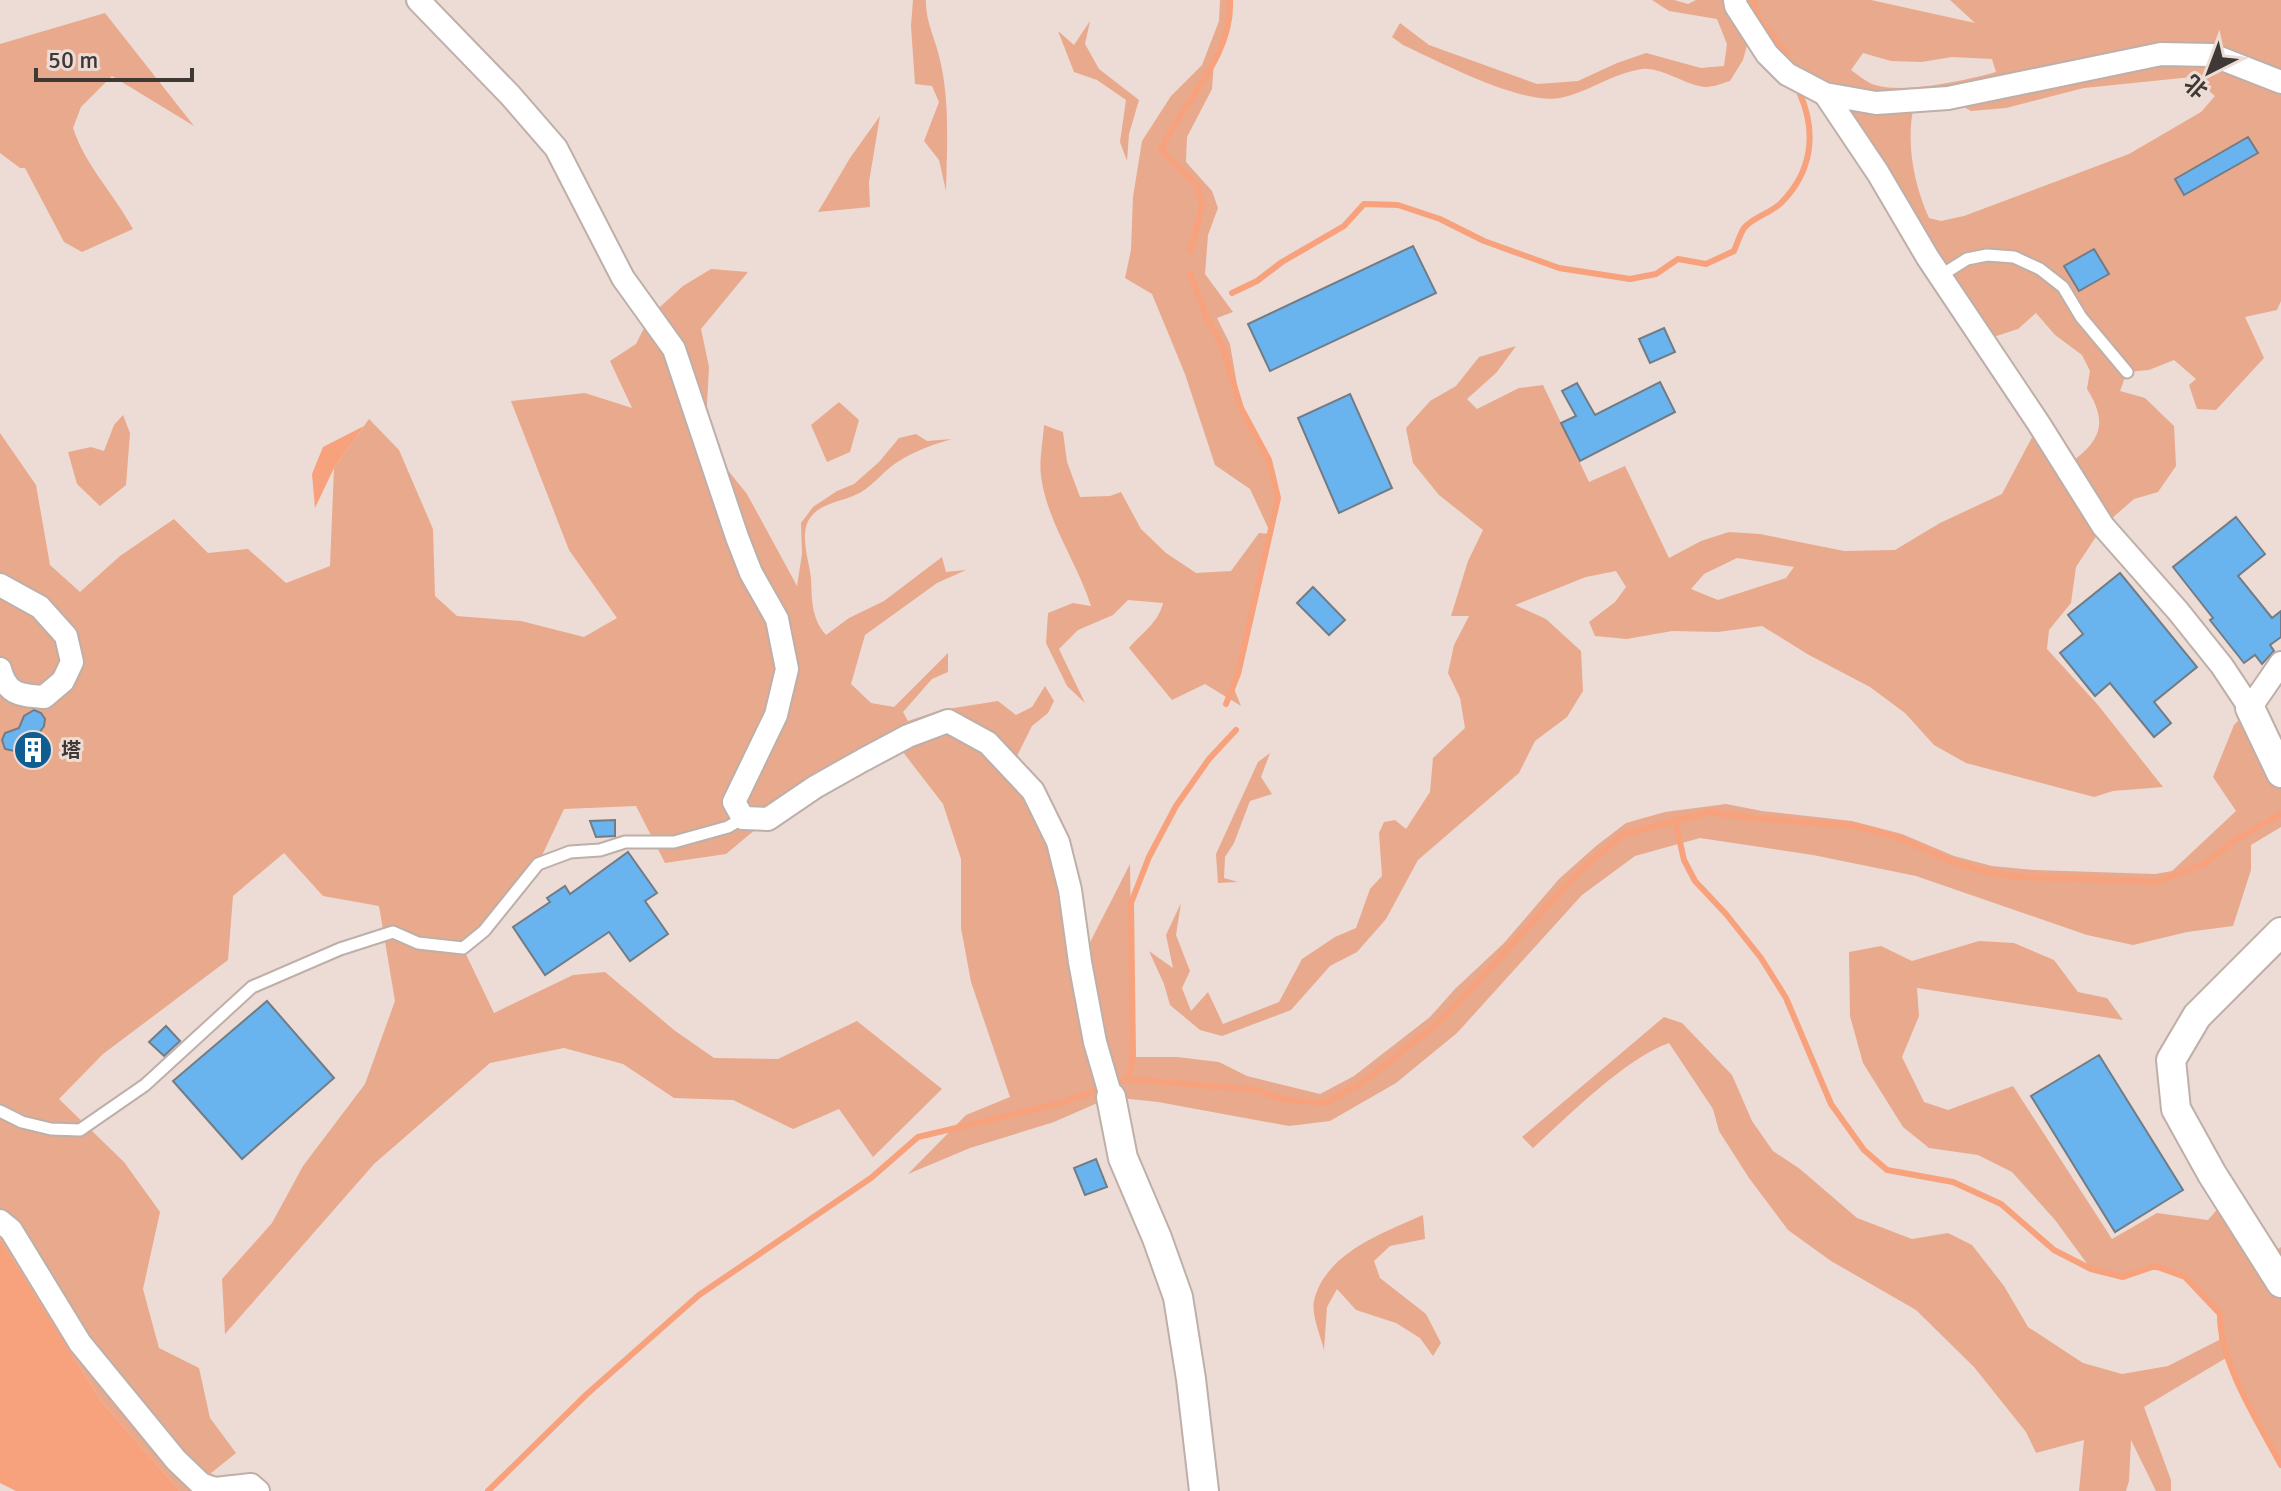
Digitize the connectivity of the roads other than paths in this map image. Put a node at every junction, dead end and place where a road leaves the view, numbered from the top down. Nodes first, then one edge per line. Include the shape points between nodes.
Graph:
1 (418, 0) edge
2 (1735, 0) edge
3 (2281, 82) edge
4 (1825, 94) junction
5 (1940, 276) junction
6 (2127, 372) dead end
7 (0, 585) edge
8 (2281, 663) edge
9 (0, 669) edge
10 (2250, 708) junction
11 (2281, 773) edge
12 (743, 818) junction
13 (2281, 932) edge
14 (1109, 1088) joint
15 (0, 1111) edge
16 (0, 1221) edge
17 (2281, 1283) edge
18 (258, 1491) edge
19 (1204, 1491) edge

1 - 12 street via 556,148 623,278 674,349 741,549 777,619 787,669 776,715 734,802
2 - 4 street via 1767,54 1787,74
3 - 4 street via 2212,55 2161,54 1948,98 1876,103
4 - 5 street
5 - 6 lane via 1967,259 1987,255 2014,257 2040,269 2063,287
5 - 10 street via 2103,526 2178,611
7 - 9 street via 40,607 66,636 72,662 63,681 44,697 19,695 4,683
8 - 10 street
10 - 11 street
12 - 14 street via 768,819 863,760 948,721 988,743 1033,791 1058,842 1095,1042
12 - 15 lane via 674,842 625,842 538,864 484,931 463,948 418,943 393,932 252,987 145,1085 80,1130 36,1126
13 - 17 street via 2197,1016 2171,1060 2176,1109
14 - 19 street via 1123,1158 1178,1297
16 - 18 street via 11,1230 80,1343 176,1460 201,1484 215,1489 251,1485

